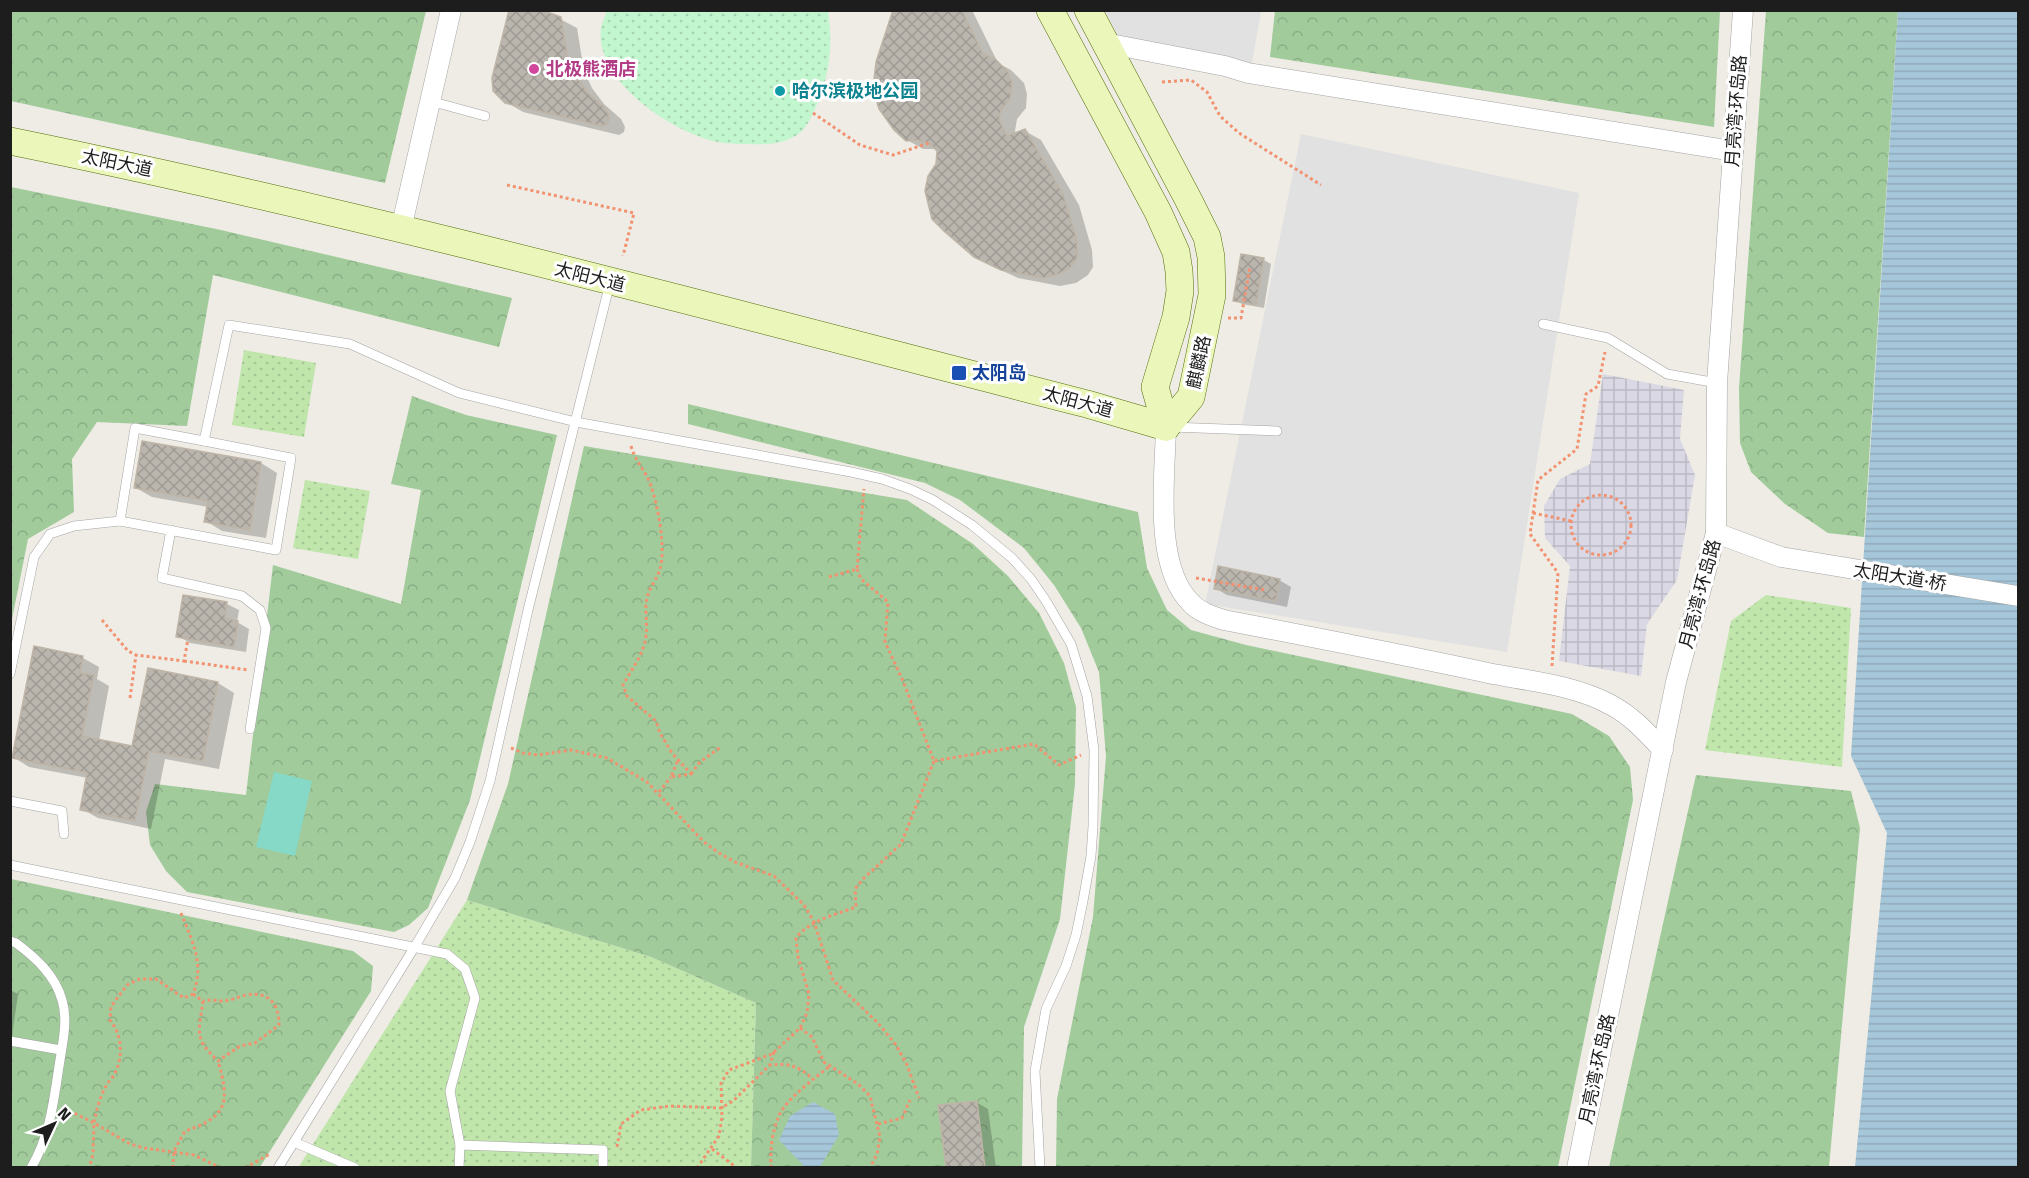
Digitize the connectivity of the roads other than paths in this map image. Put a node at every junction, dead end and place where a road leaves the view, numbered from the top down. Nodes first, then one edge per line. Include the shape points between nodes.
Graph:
1 (451, 10) edge
2 (1050, 10) edge
3 (1088, 10) edge
4 (1743, 10) edge
5 (1105, 43) junction
6 (430, 101) junction
7 (484, 116) dead end
8 (10, 141) edge
9 (1733, 151) junction
10 (401, 228) junction
11 (610, 282) junction
12 (1543, 324) dead end
13 (1717, 383) junction
14 (576, 422) junction
15 (1166, 427) junction
16 (1277, 431) dead end
17 (204, 441) junction
18 (120, 520) junction
19 (171, 530) junction
20 (1716, 533) junction
21 (2019, 596) edge
22 (10, 674) edge
23 (249, 729) dead end
24 (1663, 750) junction
25 (10, 801) edge
26 (64, 834) dead end
27 (10, 865) edge
28 (10, 942) edge
29 (414, 948) junction
30 (10, 1041) edge
31 (61, 1050) junction
32 (294, 1142) junction
33 (460, 1145) junction
34 (31, 1167) edge
35 (278, 1167) edge
36 (355, 1167) edge
37 (459, 1167) edge
38 (603, 1167) edge
39 (1040, 1167) edge
40 (1577, 1167) edge

1 - 6 street
2 - 15 main road, 麒麟路 via 1176,252 1180,291 1176,317 1155,387
3 - 5 main road, 麒麟路
4 - 9 street, 月亮湾·环岛路
5 - 9 street via 1248,73
5 - 15 main road, 麒麟路 via 1207,237 1213,276 1191,397
6 - 7 lane
6 - 10 street
8 - 10 main road, 太阳大道 via 159,171
9 - 13 street, 月亮湾·环岛路
10 - 11 main road, 太阳大道
11 - 14 lane
11 - 15 main road, 太阳大道
12 - 13 lane via 1608,338 1667,375
13 - 20 street, 月亮湾·环岛路
14 - 17 lane via 459,393 350,344 229,325
14 - 29 lane via 490,781 455,878
14 - 39 lane via 866,475 910,489 954,512 993,540 1031,579 1071,644 1087,696 1094,750 1091,856 1083,901 1066,966 1046,1009 1035,1071
15 - 16 lane
15 - 24 street via 1165,516 1172,573 1179,589 1204,613 1593,697 1645,730
17 - 18 lane via 135,428
17 - 19 lane via 291,458 276,550
18 - 19 lane
18 - 22 lane via 74,526 50,534 34,557
19 - 23 lane via 162,578 242,596 260,610 266,628
20 - 21 street, 太阳大道·桥 via 1781,557
20 - 24 street, 月亮湾·环岛路 via 1676,682
24 - 40 street, 月亮湾·环岛路
25 - 26 lane via 62,811
27 - 29 lane
28 - 31 lane via 44,967 62,999 66,1016
29 - 32 lane
29 - 33 lane via 447,954 465,969 476,998 450,1091
30 - 31 lane
31 - 34 lane via 53,1108
32 - 35 lane
32 - 36 lane
33 - 37 lane
33 - 38 lane via 603,1150

